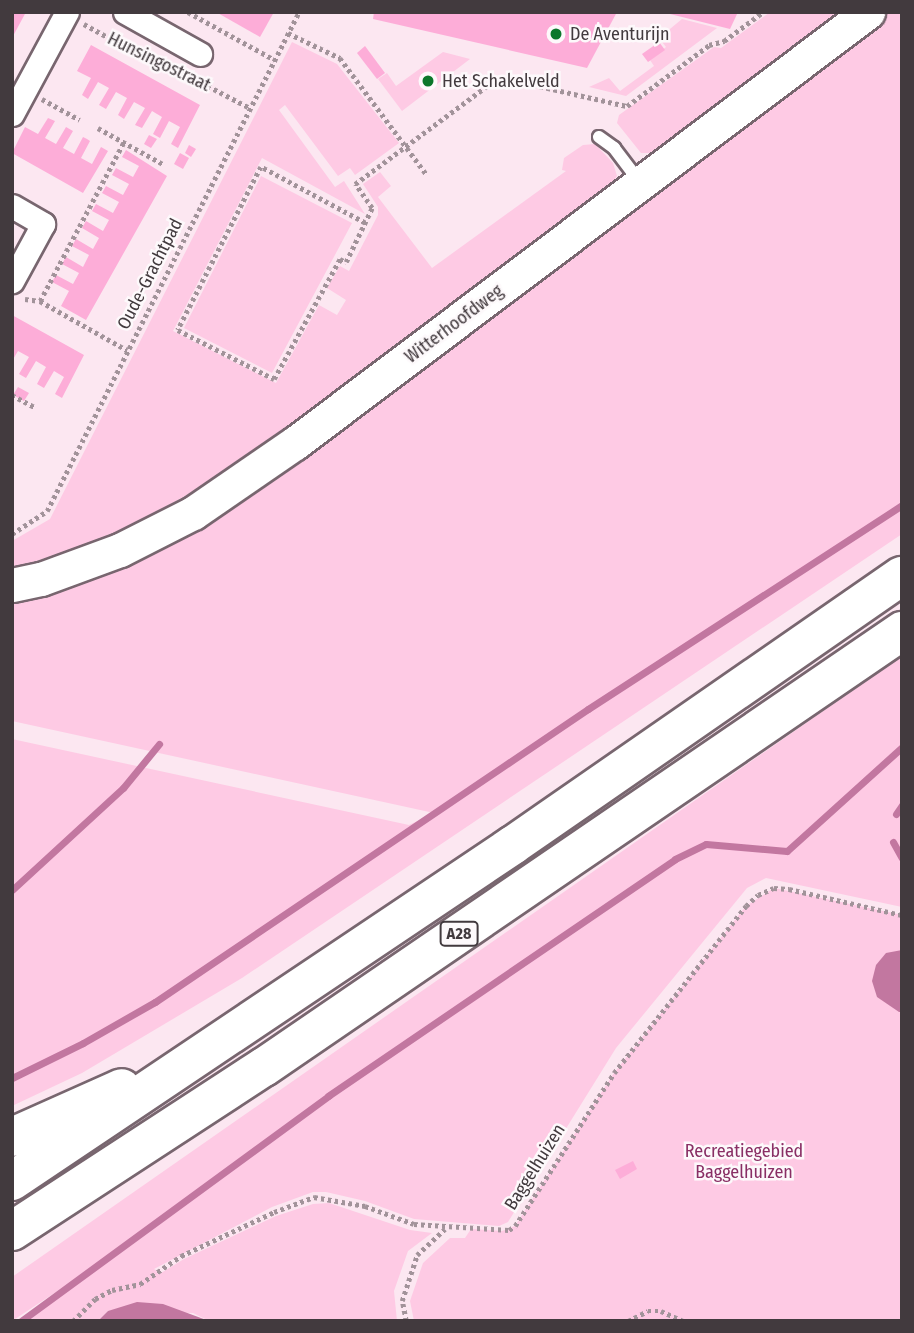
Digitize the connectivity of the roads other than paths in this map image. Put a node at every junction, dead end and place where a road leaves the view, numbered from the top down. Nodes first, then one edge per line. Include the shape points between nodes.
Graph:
1 (125, 12) edge
2 (868, 12) edge
3 (67, 14) edge
4 (200, 54) dead end
5 (12, 114) edge
6 (599, 137) dead end
7 (641, 184) junction
8 (12, 206) edge
9 (15, 289) edge
10 (902, 576) edge
11 (12, 585) edge
12 (902, 631) edge
13 (191, 1062) junction
14 (12, 1137) edge
15 (12, 1181) edge
16 (12, 1231) edge

1 - 4 street, Hunsingostraat
2 - 7 street, Witterhoofdweg
3 - 5 street
6 - 7 lane via 614,148
7 - 11 street, Witterhoofdweg via 295,443 193,513 120,550
8 - 9 street via 43,224
10 - 13 highway, A28
12 - 16 highway, A28 via 264,1067
13 - 14 highway, A28
13 - 15 highway, A28

